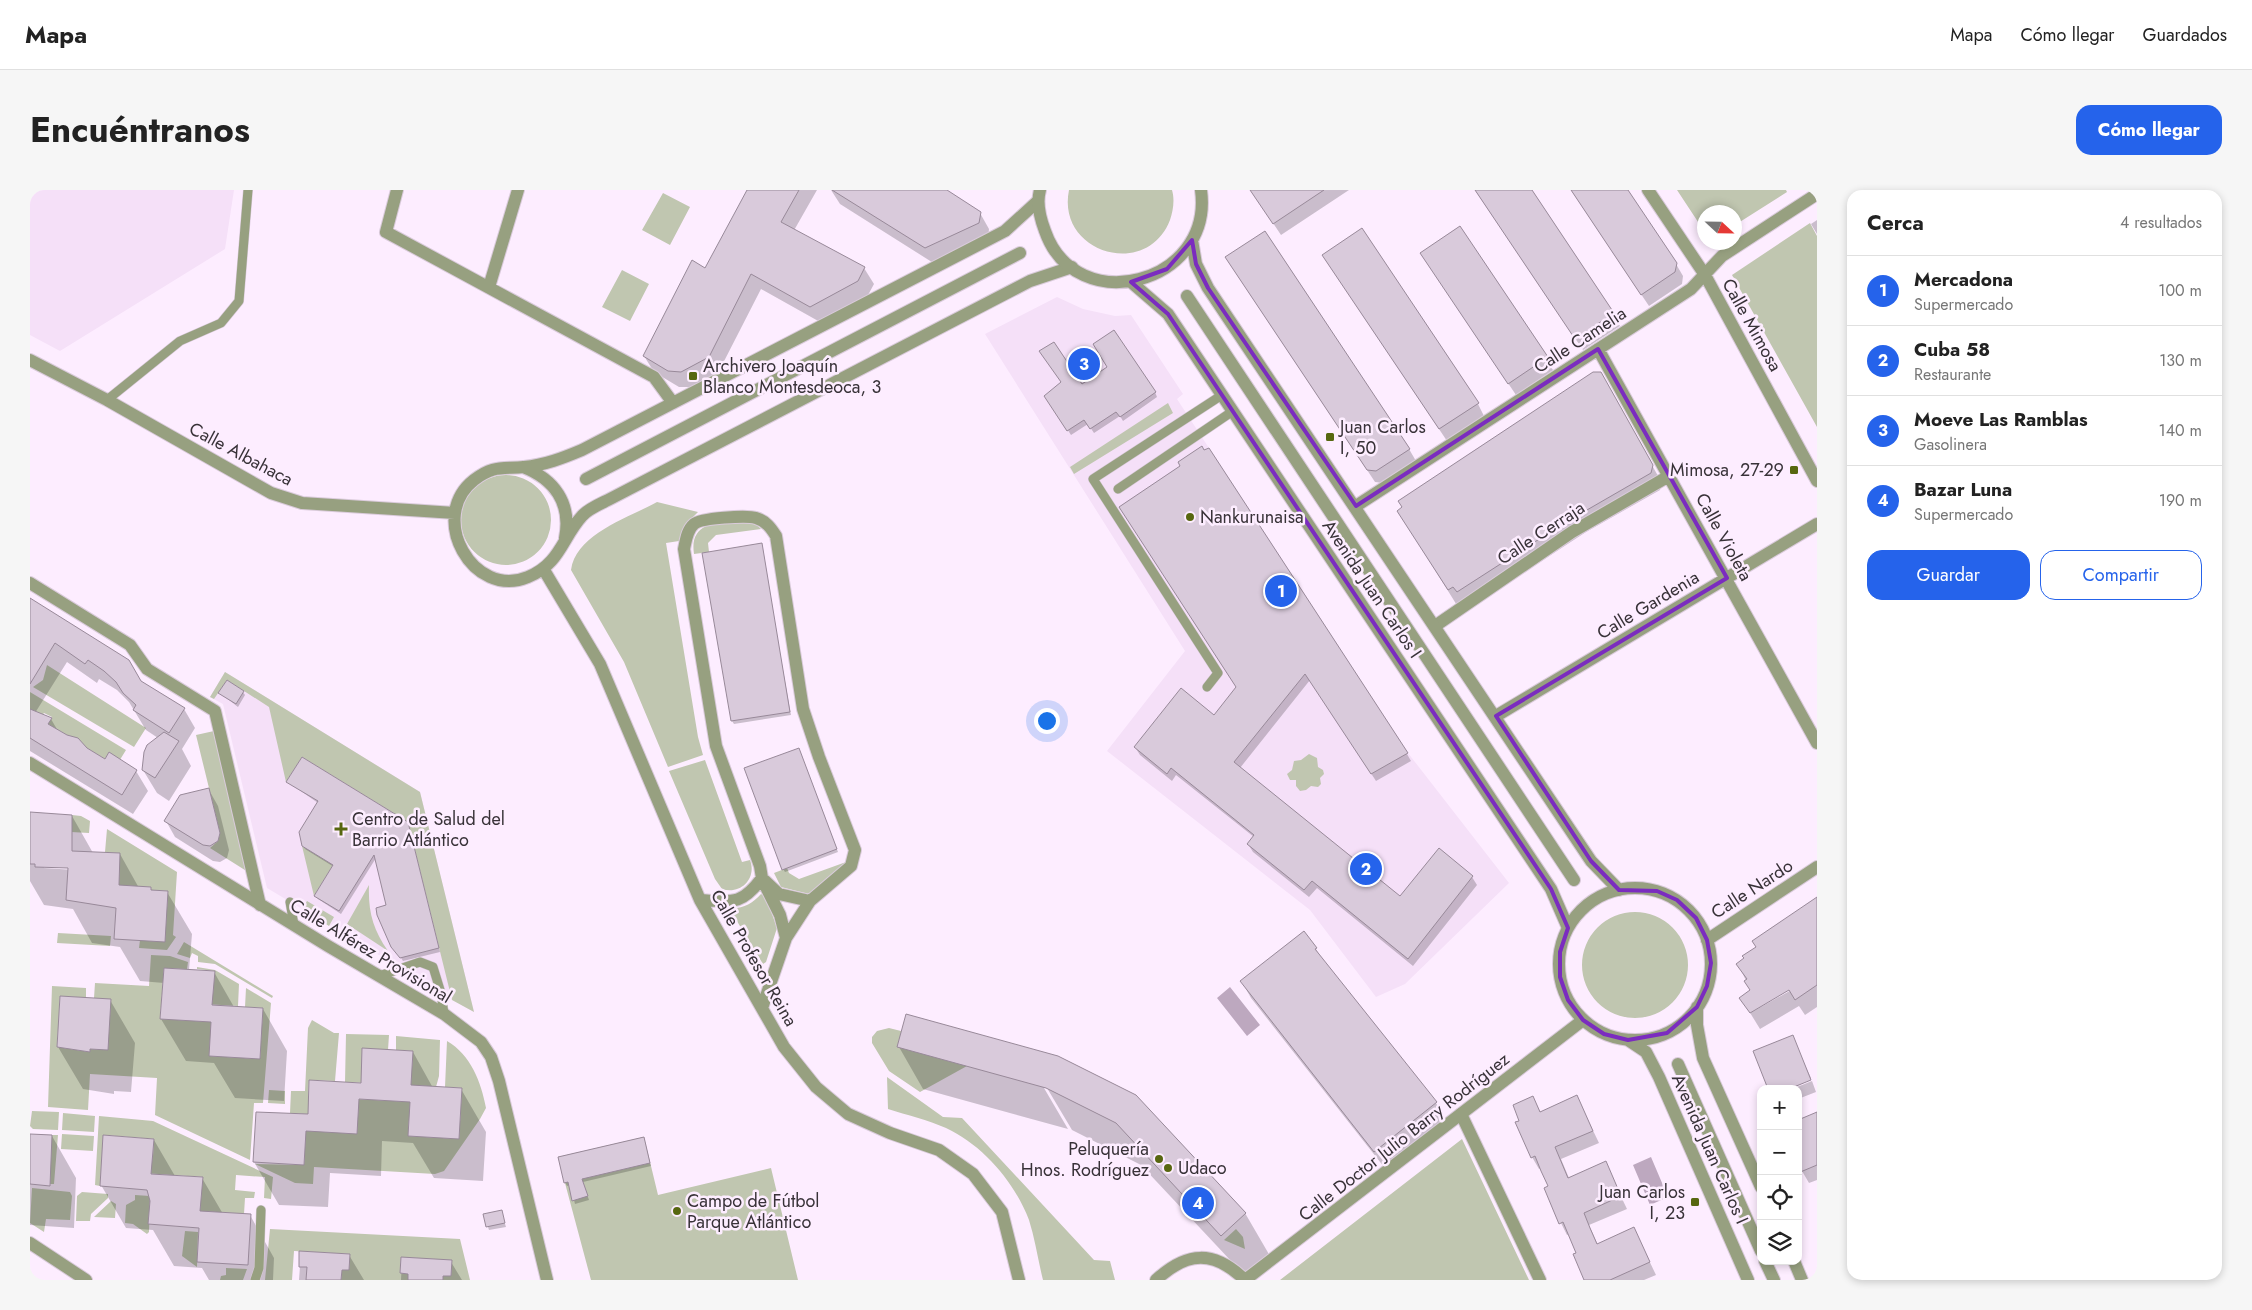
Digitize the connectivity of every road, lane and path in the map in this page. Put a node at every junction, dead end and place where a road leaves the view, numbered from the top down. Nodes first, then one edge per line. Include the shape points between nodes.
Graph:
1 (248, 190) edge
2 (397, 190) edge
3 (518, 190) edge
4 (1648, 190) edge
5 (1204, 192) edge
6 (1038, 194) edge
7 (1817, 194) edge
8 (1192, 240) junction
9 (1020, 253) dead end
10 (1072, 267) junction
11 (1705, 274) junction
12 (1131, 282) junction
13 (489, 287) junction
14 (1187, 296) dead end
15 (1598, 349) junction
16 (30, 360) edge
17 (1222, 395) junction
18 (107, 400) junction
19 (673, 403) junction
20 (1232, 411) junction
21 (523, 467) junction
22 (1669, 476) junction
23 (586, 479) dead end
24 (1817, 481) edge
25 (1118, 489) dead end
26 (1356, 506) junction
27 (455, 513) junction
28 (1817, 524) edge
29 (564, 542) junction
30 (544, 570) junction
31 (1727, 578) junction
32 (30, 583) edge
33 (1435, 626) junction
34 (1207, 687) dead end
35 (1496, 716) junction
36 (1817, 743) edge
37 (30, 763) edge
38 (1817, 867) edge
39 (762, 878) junction
40 (1574, 880) dead end
41 (1620, 890) junction
42 (700, 900) junction
43 (810, 901) junction
44 (290, 902) dead end
45 (260, 904) junction
46 (294, 925) junction
47 (1568, 928) junction
48 (786, 938) junction
49 (1707, 940) junction
50 (379, 976) junction
51 (1697, 1007) junction
52 (762, 1008) junction
53 (444, 1014) junction
54 (1582, 1020) junction
55 (1628, 1040) junction
56 (1678, 1064) dead end
57 (1461, 1114) junction
58 (1757, 1178) edge
59 (261, 1210) dead end
60 (1757, 1242) edge
61 (30, 1243) edge
62 (1767, 1265) edge
63 (1796, 1265) edge
64 (86, 1280) edge
65 (254, 1280) edge
66 (547, 1280) edge
67 (1019, 1280) edge
68 (1156, 1280) edge
69 (1245, 1280) edge
70 (1540, 1280) edge
71 (1748, 1280) edge
72 (1774, 1280) edge
73 (1802, 1280) edge

1 - 18 lane via 240,301 221,323 180,341
2 - 13 street via 386,232
3 - 13 street
4 - 11 street, Calle Mimosa
5 - 8 street via 1202,212
6 - 10 street via 1047,238
6 - 19 street via 1005,231
7 - 11 street, Calle Camelia via 1722,256
8 - 12 street via 1167,269
8 - 26 street, Avenida Juan Carlos I via 1196,264 1208,288
9 - 23 street
10 - 12 street via 1090,277 1110,282
10 - 29 street via 1030,281 608,500 583,514
11 - 15 street, Calle Camelia via 1691,289
11 - 24 street, Calle Mimosa
12 - 17 street, Avenida Juan Carlos I via 1168,314
13 - 19 street via 654,376
14 - 40 street, Avenida Juan Carlos I
15 - 22 street, Calle Violeta
15 - 26 street, Calle Camelia
16 - 18 street, Calle Albahaca
17 - 20 street, Avenida Juan Carlos I
17 - 34 lane via 1093,479 1218,673
18 - 27 street, Calle Albahaca via 271,493 286,498 302,503
19 - 21 street via 558,461
20 - 25 lane
20 - 47 street, Avenida Juan Carlos I via 1551,888
21 - 27 street via 505,466 487,471 472,481 461,496
21 - 29 street via 551,482 561,495 568,527
22 - 31 street, Calle Violeta
22 - 33 street, Calle Cerraja via 1572,532
26 - 33 street, Avenida Juan Carlos I
27 - 30 street via 454,532 472,566 489,576 507,580 526,578
28 - 31 street, Calle Gardenia
29 - 30 street via 556,558
30 - 42 street, Calle Profesor Reina via 600,664
31 - 35 street, Calle Gardenia
31 - 36 street, Calle Violeta
32 - 45 street via 130,645 147,669 214,711
33 - 35 street, Avenida Juan Carlos I
35 - 41 street, Avenida Juan Carlos I via 1592,861
37 - 45 street, Calle Alférez Provisional
38 - 49 street, Calle Nardo
39 - 42 street via 748,896 731,902
39 - 43 street via 779,894
39 - 43 street via 716,746 684,549 687,534 694,524 704,520 755,517 767,523 776,536 803,709 855,850 851,866
39 - 48 street via 780,915
41 - 47 street via 1599,897 1581,910
41 - 49 street via 1657,891 1677,900 1696,918
42 - 52 street, Calle Profesor Reina
43 - 48 street
44 - 46 lane
45 - 46 street, Calle Alférez Provisional
46 - 50 street, Calle Alférez Provisional
47 - 54 street via 1560,952 1560,977 1568,1000
48 - 52 street
49 - 51 street via 1711,963 1707,986
50 - 53 street, Calle Alférez Provisional
50 - 53 lane via 420,962 433,967
51 - 55 street via 1684,1022 1667,1033 1648,1039
51 - 58 street, Avenida Juan Carlos I via 1703,1058
52 - 67 street, Calle Profesor Reina via 784,1047 816,1087 848,1114 939,1150 973,1174 1002,1212
53 - 66 street, Calle Alférez Provisional via 481,1042 490,1057 499,1082
54 - 55 street via 1604,1034
54 - 57 street, Calle Doctor Julio Barry Rodríguez
55 - 71 street, Avenida Juan Carlos I via 1646,1052 1659,1077
56 - 60 street, Avenida Juan Carlos I
57 - 69 street, Calle Doctor Julio Barry Rodríguez
57 - 70 street
59 - 65 lane via 259,1268
61 - 64 street
62 - 72 street
63 - 73 street
68 - 69 street via 1178,1262 1200,1258 1222,1263

